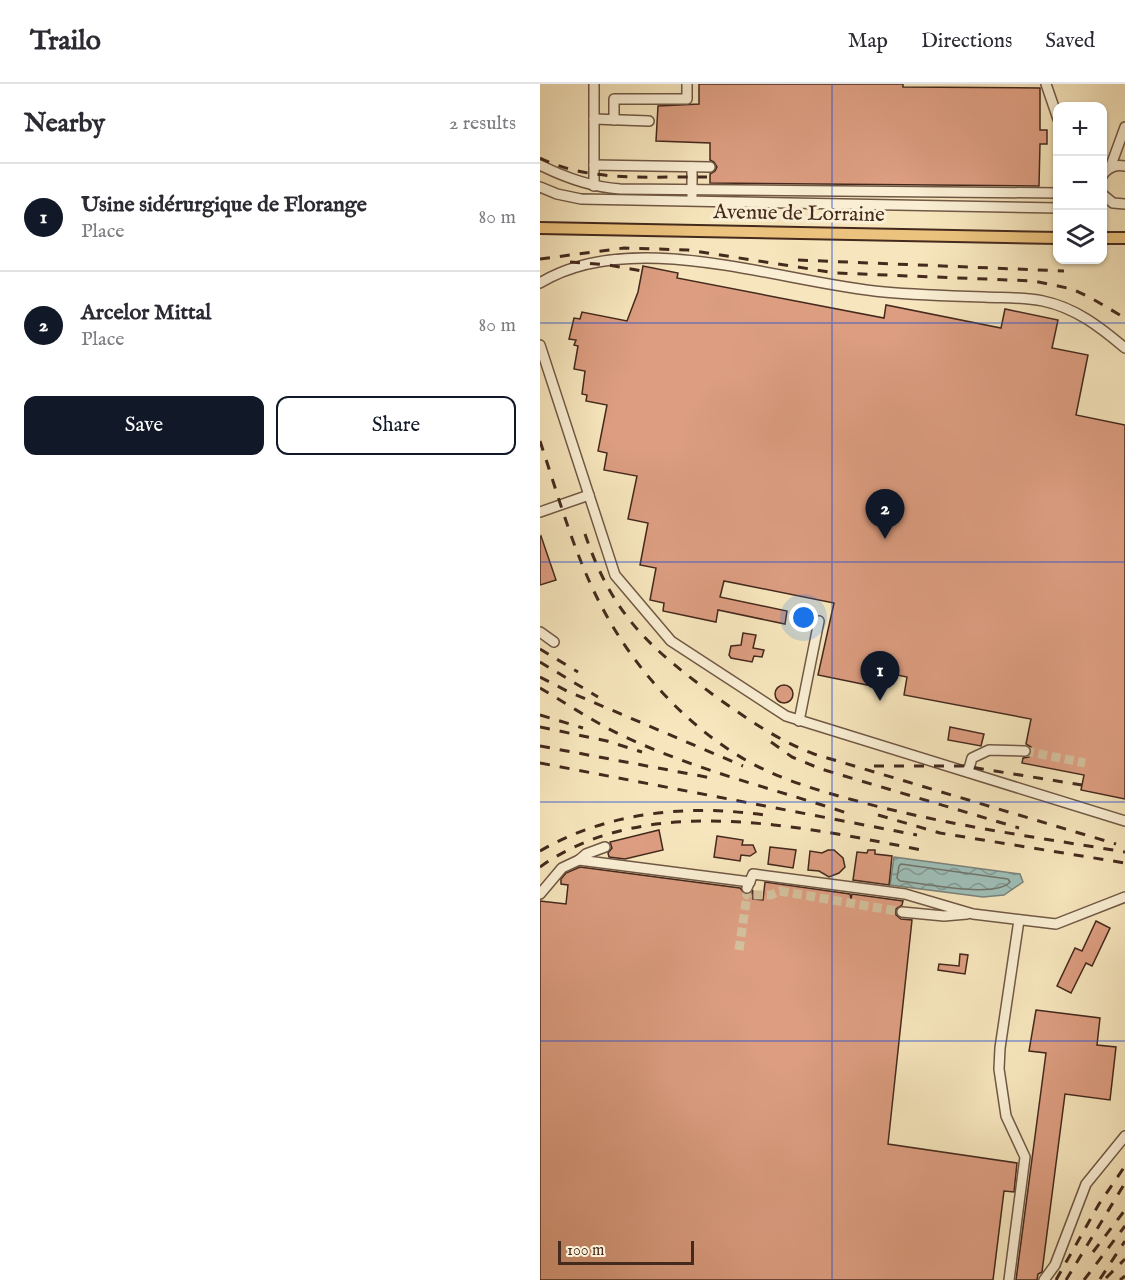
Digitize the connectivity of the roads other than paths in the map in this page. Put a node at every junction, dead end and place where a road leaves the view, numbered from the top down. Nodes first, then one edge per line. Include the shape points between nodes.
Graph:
1 (594, 84) edge
2 (687, 84) edge
3 (1046, 84) edge
4 (1053, 104) edge
5 (594, 119) junction
6 (614, 120) junction
7 (649, 121) dead end
8 (1125, 127) edge
9 (540, 165) edge
10 (594, 165) junction
11 (1125, 166) edge
12 (692, 167) junction
13 (710, 167) dead end
14 (1107, 168) edge
15 (1107, 172) edge
16 (594, 186) junction
17 (540, 187) edge
18 (692, 190) junction
19 (1053, 194) edge
20 (1107, 197) edge
21 (692, 201) junction
22 (1121, 205) edge
23 (1053, 208) edge
24 (540, 228) edge
25 (1053, 238) edge
26 (1107, 238) edge
27 (1125, 238) edge
28 (540, 283) edge
29 (540, 345) edge
30 (1125, 348) edge
31 (589, 495) junction
32 (540, 512) edge
33 (819, 621) dead end
34 (540, 632) edge
35 (554, 642) dead end
36 (799, 721) junction
37 (1025, 751) tunnel mouth
38 (968, 772) junction
39 (1125, 822) edge
40 (605, 847) dead end
41 (579, 860) junction
42 (540, 894) edge
43 (1125, 897) edge
44 (902, 912) tunnel mouth
45 (973, 914) junction
46 (1019, 920) junction
47 (1125, 1136) edge
48 (1009, 1280) edge
49 (1044, 1280) edge

1 - 5 lane
2 - 6 lane via 687,99 614,99
3 - 4 lane
5 - 6 lane
5 - 10 lane
6 - 7 lane
8 - 14 lane
9 - 16 lane
10 - 12 lane
10 - 16 lane
11 - 15 lane
12 - 13 lane
12 - 18 lane
16 - 18 lane
17 - 21 lane via 581,199
18 - 19 lane
18 - 21 lane
20 - 22 lane
21 - 23 lane
24 - 25 main road, Avenue de Lorraine
26 - 27 main road
28 - 30 lane via 613,260 656,257 696,261 882,292 1043,302 1088,319
29 - 31 lane
31 - 32 lane
31 - 36 lane via 615,575 670,641
33 - 36 lane
34 - 35 lane
36 - 38 lane
37 - 38 lane via 989,750 972,758
38 - 39 lane
40 - 41 lane
41 - 42 lane via 562,868
41 - 45 lane via 748,885 753,874 905,894
43 - 46 lane via 1056,924
44 - 45 lane
45 - 46 lane
46 - 48 lane via 999,1070 1006,1116 1025,1157
47 - 49 lane via 1086,1184 1055,1265

